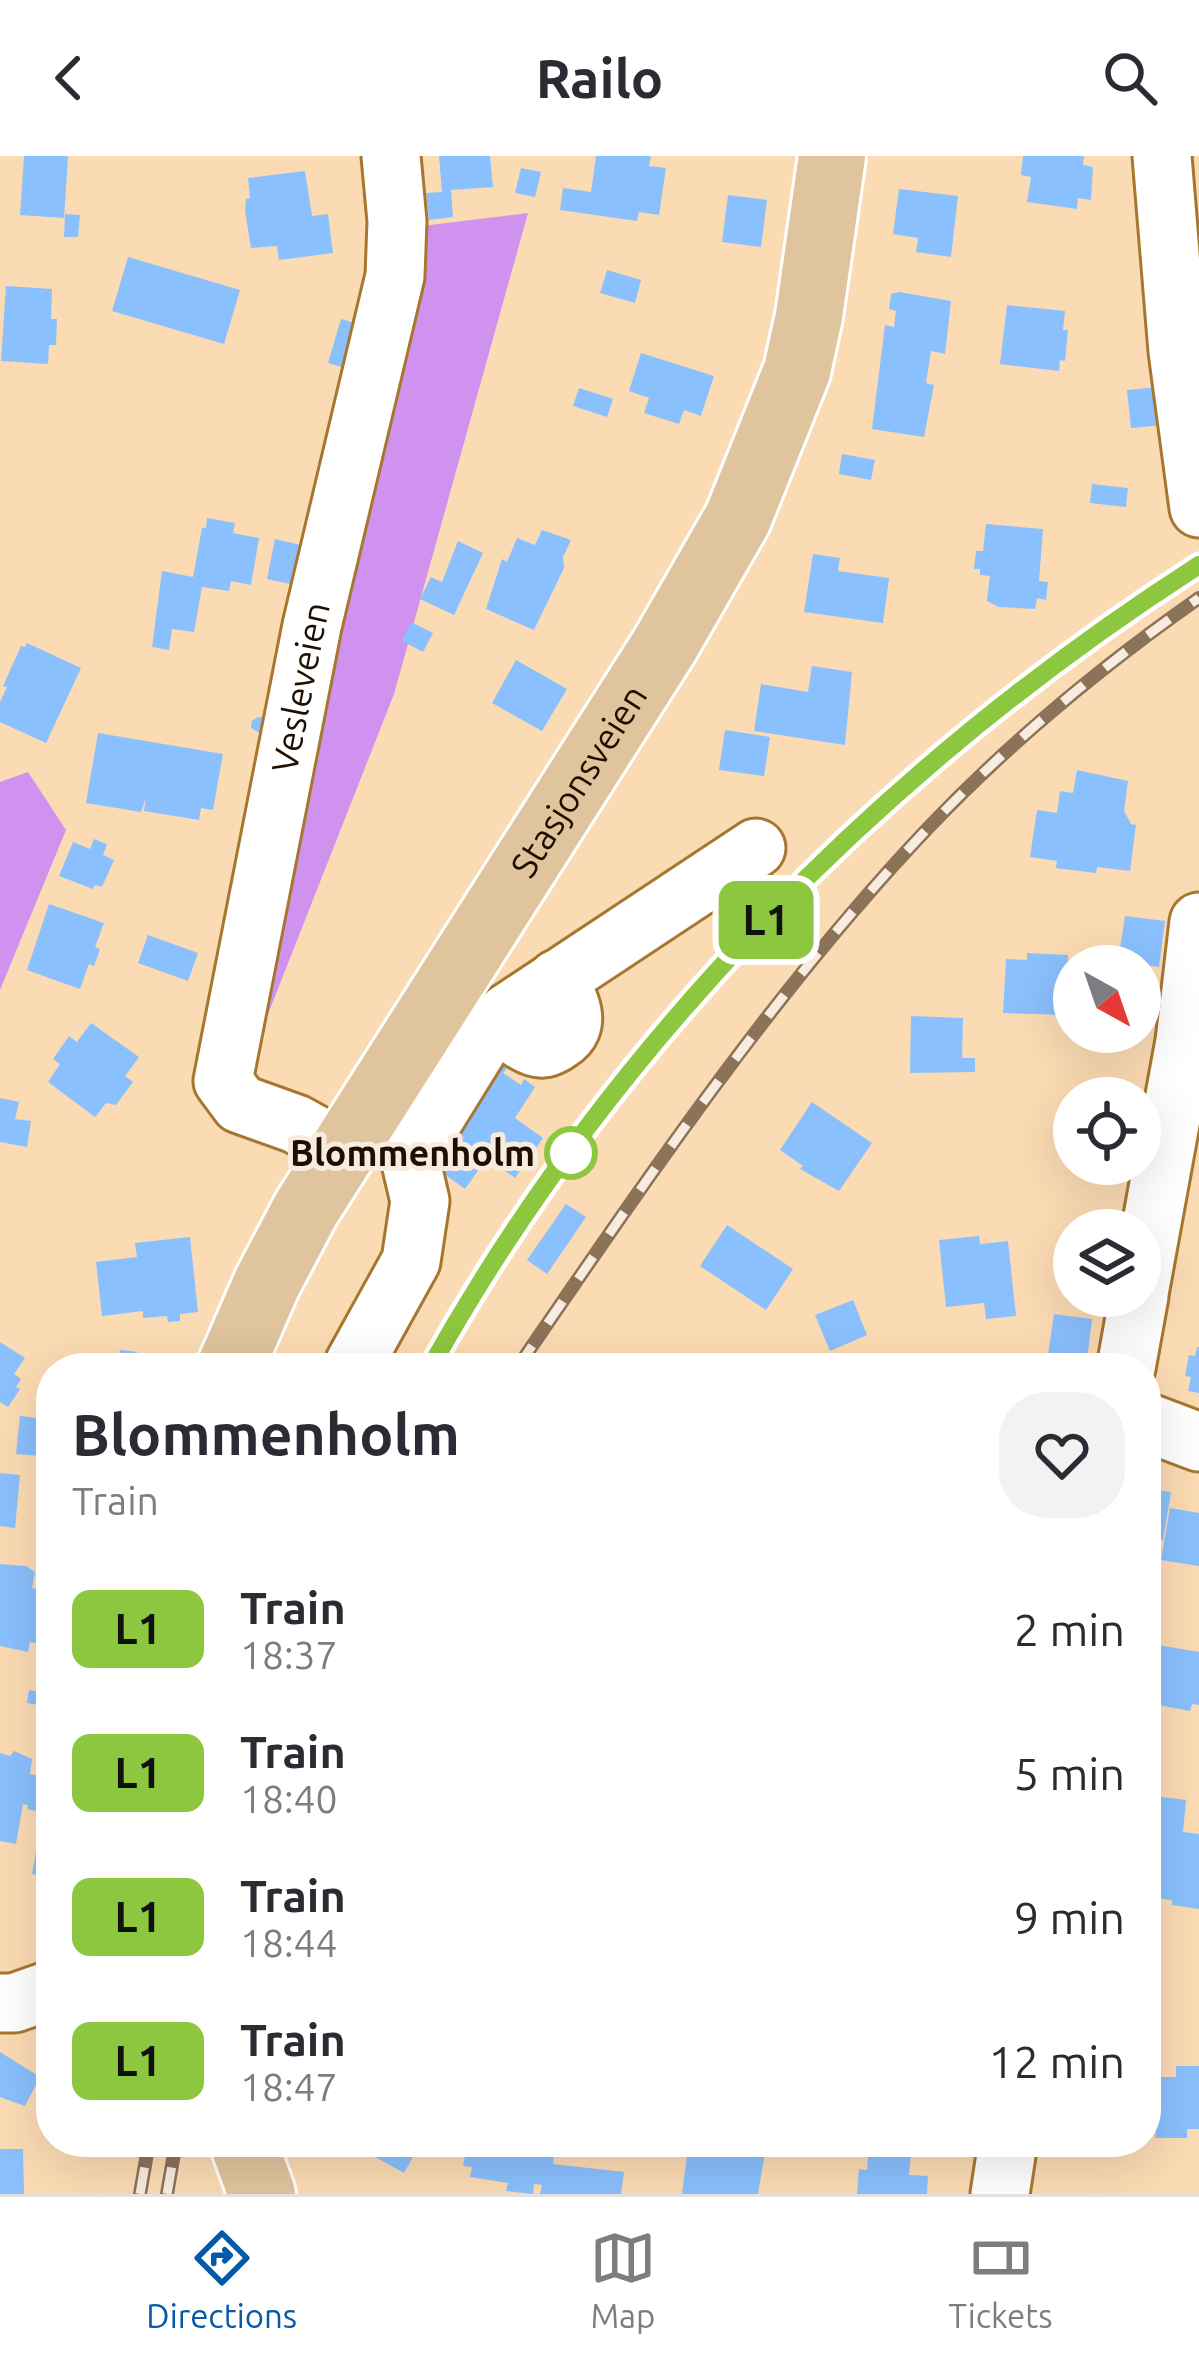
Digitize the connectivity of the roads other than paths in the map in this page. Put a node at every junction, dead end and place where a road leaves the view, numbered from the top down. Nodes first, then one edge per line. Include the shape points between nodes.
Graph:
1 (391, 156) edge
2 (832, 156) edge
3 (1162, 156) edge
4 (1199, 508) edge
5 (756, 848) dead end
6 (1199, 922) edge
7 (461, 962) junction
8 (503, 1017) junction
9 (344, 1150) junction
10 (1154, 1209) edge
11 (1135, 1317) edge
12 (237, 1353) edge
13 (360, 1353) edge
14 (1129, 1353) edge
15 (1161, 1427) edge
16 (1199, 1442) edge
17 (36, 1995) edge
18 (0, 2003) edge
19 (248, 2157) edge
20 (1006, 2157) edge
21 (262, 2194) edge
22 (1000, 2194) edge

1 - 9 street, Vesleveien via 394,276 312,626 223,1082 240,1104 280,1093 296,1124
2 - 7 main road, Stasjonsveien via 797,370 739,518
3 - 4 street
5 - 8 street via 557,979 574,1017 557,1043 531,1046
6 - 10 street
7 - 8 street
7 - 9 main road, Stasjonsveien
8 - 13 street via 410,1158 421,1201 411,1261
9 - 12 main road, Stasjonsveien
11 - 14 street
15 - 16 street
17 - 18 street
19 - 21 main road
20 - 22 street

